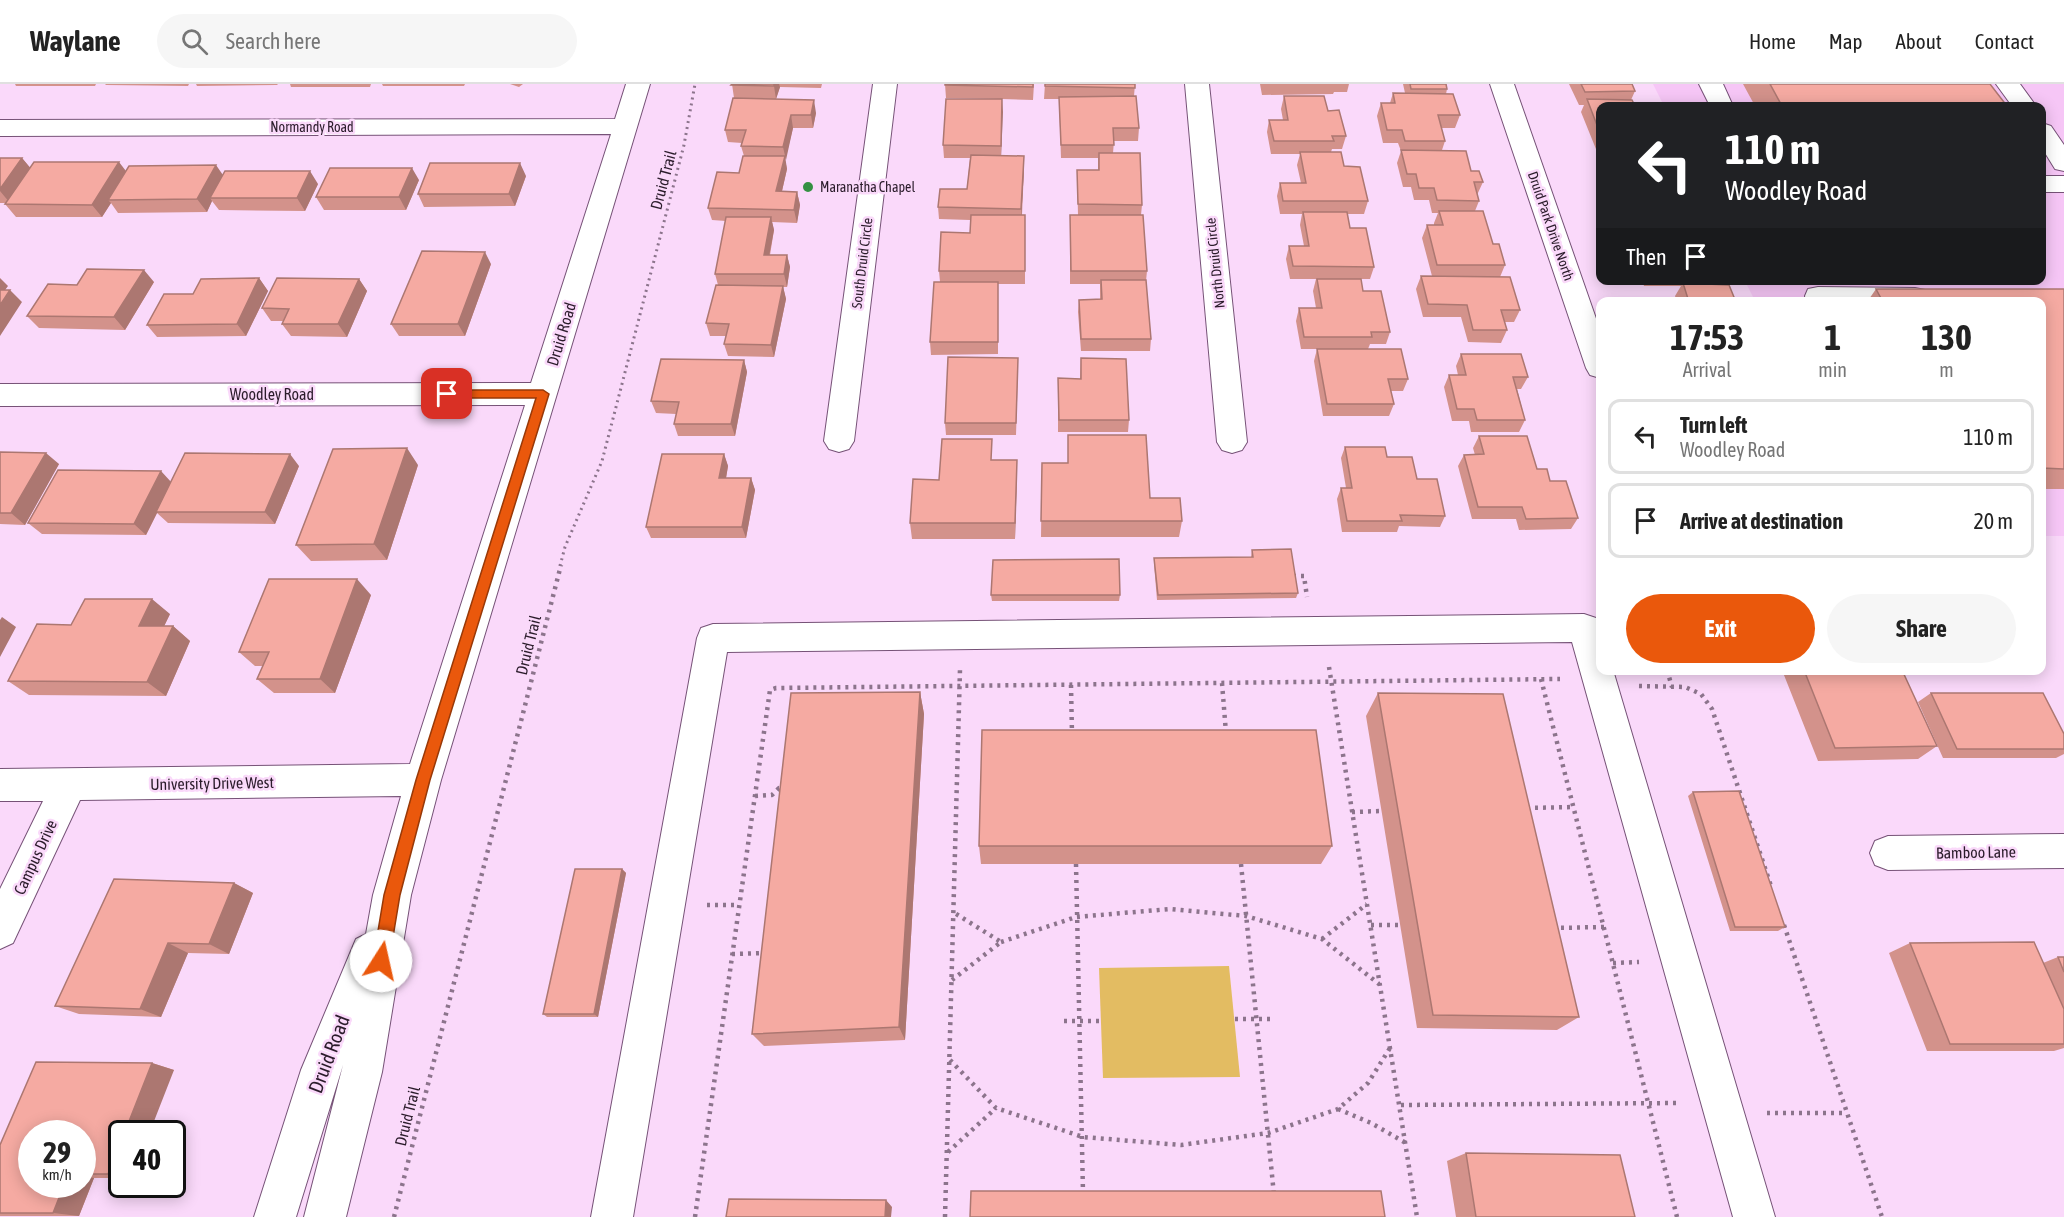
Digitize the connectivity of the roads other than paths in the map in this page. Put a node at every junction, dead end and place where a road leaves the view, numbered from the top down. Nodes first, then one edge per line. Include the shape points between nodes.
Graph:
1 (638, 84) edge
2 (885, 84) edge
3 (1197, 84) edge
4 (1502, 84) edge
5 (1711, 84) edge
6 (2008, 84) edge
7 (1718, 102) edge
8 (2021, 102) edge
9 (624, 126) junction
10 (0, 128) edge
11 (2046, 137) edge
12 (2064, 163) edge
13 (2046, 184) edge
14 (2064, 184) edge
15 (1816, 293) edge
16 (1935, 297) edge
17 (1596, 356) edge
18 (543, 394) junction
19 (0, 395) edge
20 (839, 441) dead end
21 (1232, 442) dead end
22 (1596, 670) edge
23 (1598, 675) edge
24 (423, 780) junction
25 (0, 785) edge
26 (69, 785) junction
27 (2064, 851) edge
28 (1888, 853) dead end
29 (392, 895) junction
30 (0, 930) edge
31 (275, 1217) edge
32 (325, 1217) edge
33 (612, 1217) edge
34 (1754, 1217) edge

1 - 9 street, Druid Road
2 - 20 street, South Druid Circle
3 - 21 street, North Druid Circle
4 - 17 street, Druid Park Drive North
5 - 7 street
6 - 8 street
9 - 10 street, Normandy Road
9 - 18 street, Druid Road
11 - 12 street
13 - 14 street
15 - 16 street
18 - 19 street, Woodley Road
18 - 24 street, Druid Road
22 - 33 street via 1584,628 713,638
23 - 34 street
24 - 26 street, University Drive West
24 - 29 street, Druid Road
25 - 26 street, University Drive West
26 - 30 street, Campus Drive
27 - 28 street, Bamboo Lane
29 - 31 street, Druid Road via 321,1070
29 - 32 street, Druid Road via 362,1072

